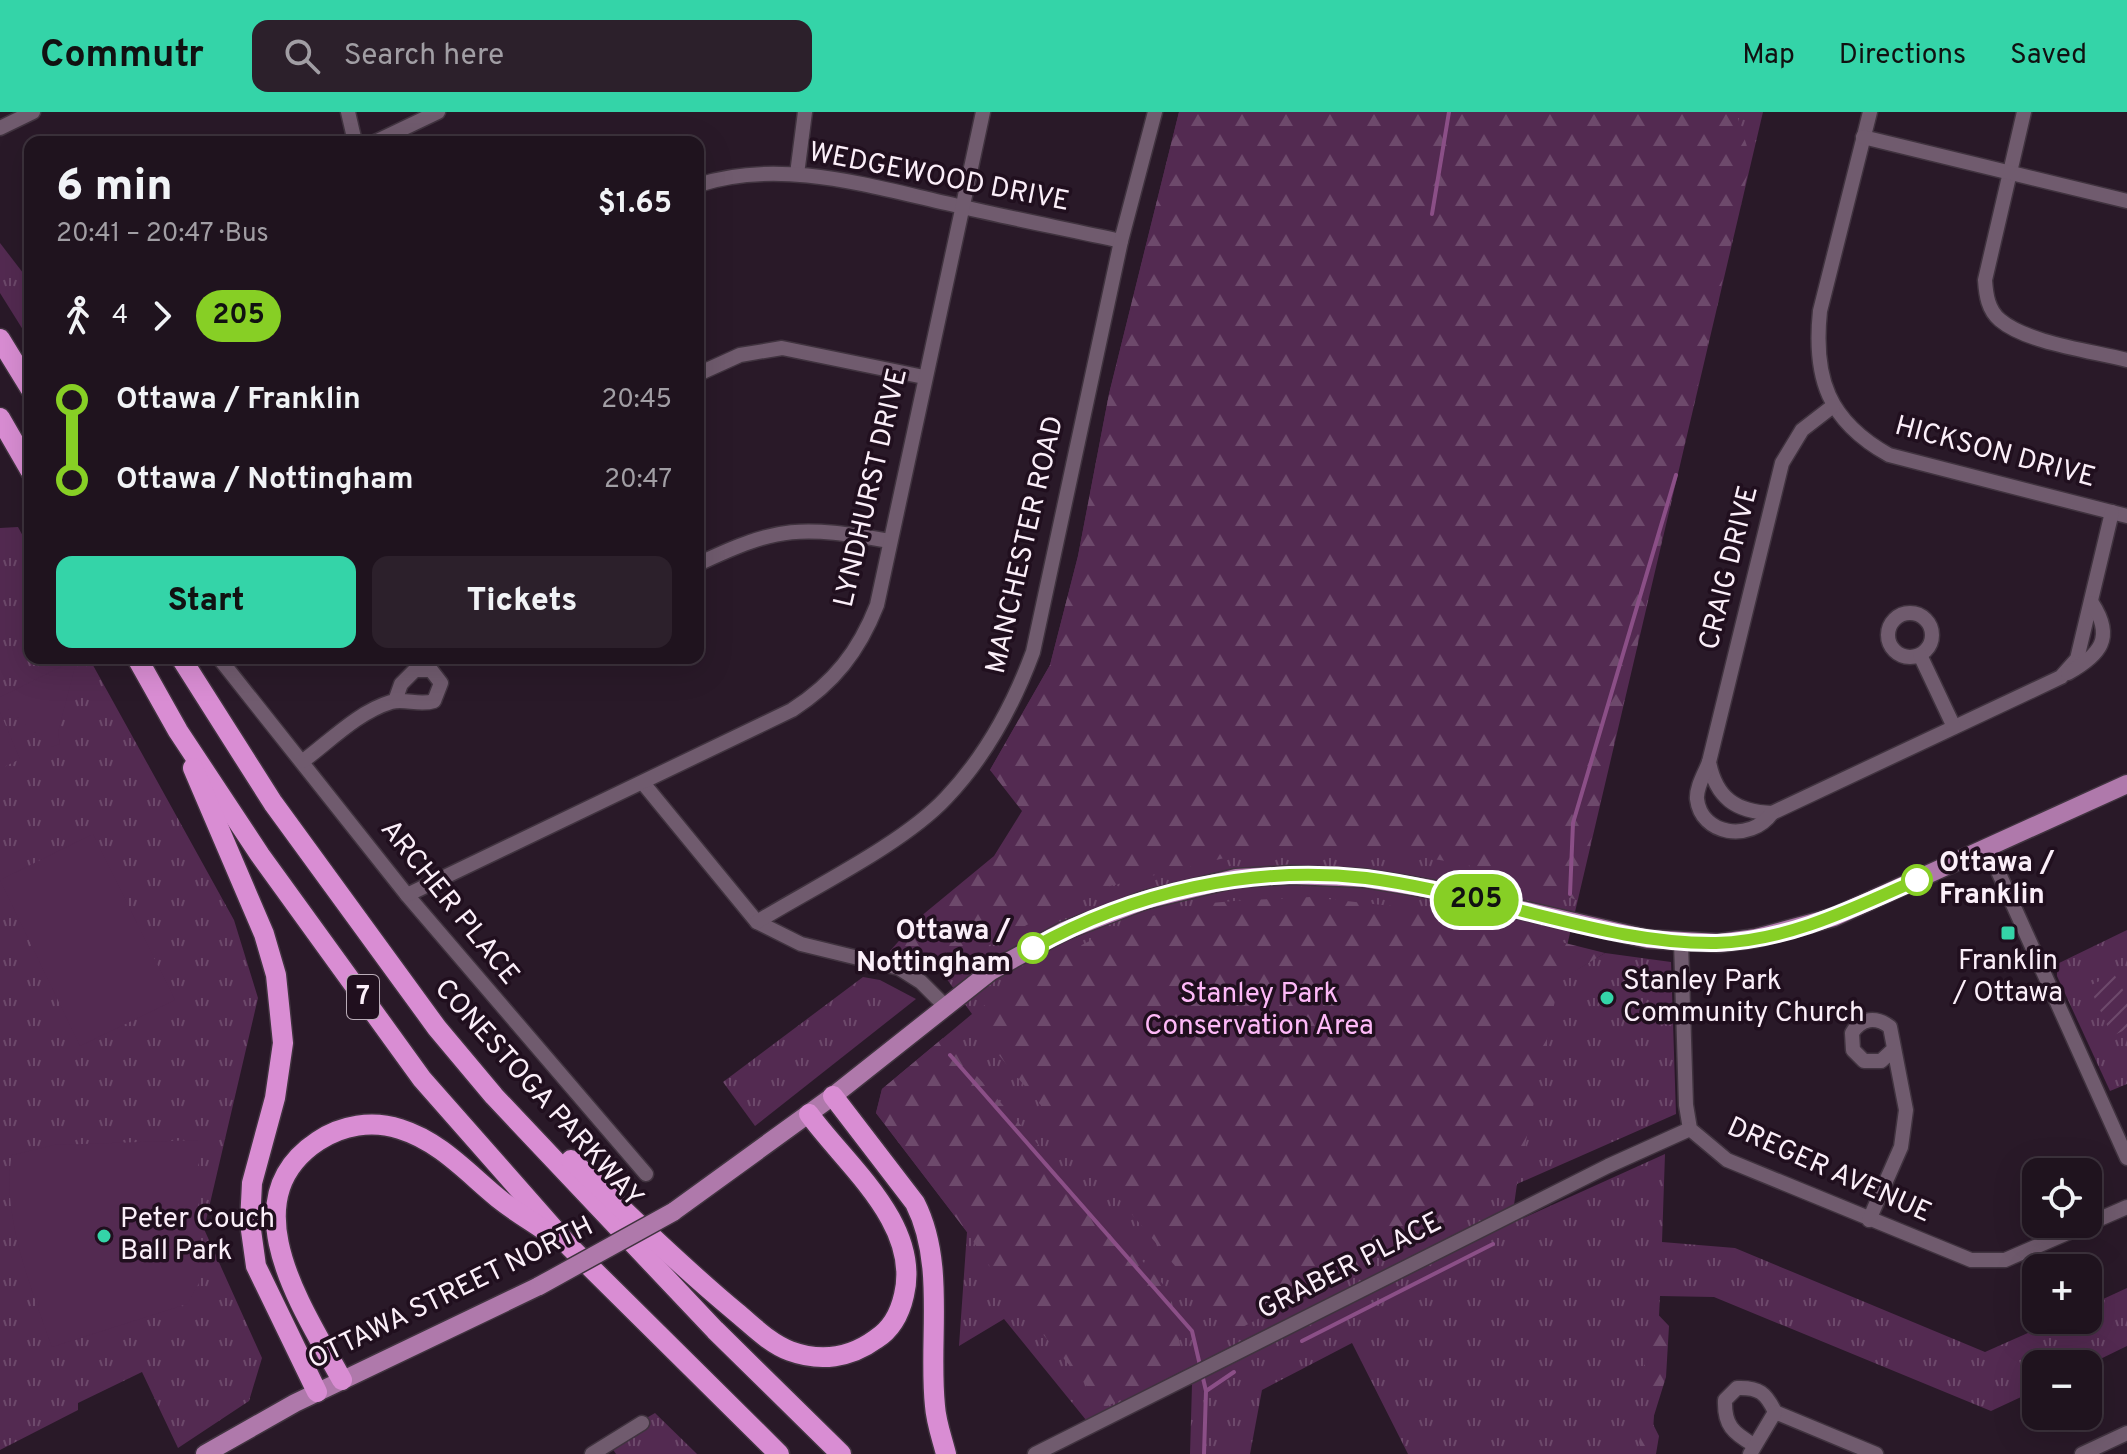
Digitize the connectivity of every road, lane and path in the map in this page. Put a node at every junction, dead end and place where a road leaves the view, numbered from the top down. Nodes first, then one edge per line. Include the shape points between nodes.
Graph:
1 (33, 112) edge
2 (348, 112) edge
3 (438, 112) edge
4 (805, 112) edge
5 (983, 112) edge
6 (1155, 112) edge
7 (1870, 112) edge
8 (2024, 112) edge
9 (0, 128) edge
10 (354, 136) edge
11 (388, 136) edge
12 (1863, 137) junction
13 (2010, 173) junction
14 (797, 174) junction
15 (704, 184) edge
16 (2127, 201) edge
17 (960, 207) junction
18 (1121, 241) junction
19 (0, 339) edge
20 (2127, 360) edge
21 (704, 371) edge
22 (924, 377) junction
23 (24, 378) edge
24 (1833, 406) junction
25 (0, 418) edge
26 (24, 460) edge
27 (2112, 512) junction
28 (2127, 516) edge
29 (890, 541) junction
30 (704, 561) edge
31 (1920, 655) dead end
32 (140, 664) edge
33 (185, 664) edge
34 (224, 664) edge
35 (395, 701) dead end
36 (1954, 727) junction
37 (178, 731) junction
38 (303, 761) junction
39 (1709, 762) junction
40 (643, 783) junction
41 (2127, 784) edge
42 (1772, 813) junction
43 (1988, 849) junction
44 (407, 895) junction
45 (757, 922) junction
46 (1681, 942) junction
47 (944, 1005) junction
48 (1894, 1049) dead end
49 (494, 1096) junction
50 (833, 1096) junction
51 (809, 1114) junction
52 (1690, 1129) junction
53 (2127, 1158) edge
54 (646, 1174) dead end
55 (2127, 1207) edge
56 (1869, 1220) junction
57 (570, 1247) junction
58 (342, 1380) junction
59 (317, 1392) junction
60 (1775, 1412) junction
61 (642, 1423) dead end
62 (2127, 1433) edge
63 (1752, 1449) edge
64 (2092, 1452) edge
65 (205, 1454) edge
66 (592, 1454) edge
67 (779, 1454) edge
68 (841, 1454) edge
69 (946, 1454) edge
70 (1035, 1454) edge
71 (1876, 1454) edge

1 - 9 street
2 - 10 street
3 - 11 street
4 - 14 street
5 - 17 street, LYNDHURST DRIVE
6 - 18 street, MANCHESTER ROAD
7 - 12 street, HICKSON DRIVE
8 - 13 street
12 - 13 street
12 - 24 street, HICKSON DRIVE via 1816,344 1820,377
13 - 16 street
13 - 20 street via 1985,280 1987,299 1998,318 2016,331
14 - 15 street, WEDGEWOOD DRIVE via 759,174
14 - 17 street, WEDGEWOOD DRIVE
17 - 18 street, WEDGEWOOD DRIVE
17 - 22 street, LYNDHURST DRIVE
18 - 45 street, MANCHESTER ROAD via 1045,600 1017,696 990,743 946,799 912,827
19 - 23 highway
21 - 22 street via 740,355 782,348
22 - 29 street, LYNDHURST DRIVE
24 - 27 street, HICKSON DRIVE via 1867,442 1889,455
24 - 39 street, CRAIG DRIVE via 1802,430 1782,463
25 - 26 highway
27 - 28 street, HICKSON DRIVE
27 - 36 street, CRAIG DRIVE via 2077,659 2061,677
29 - 30 street via 794,530 756,538
29 - 40 street, LYNDHURST DRIVE via 874,612 837,676 792,710
31 - 36 street
32 - 37 highway, 7
33 - 49 highway, CONESTOGA PARKWAY / 7 via 350,912
34 - 38 street, ARCHER PLACE
35 - 38 street via 365,714
36 - 42 street, CRAIG DRIVE
37 - 57 highway, 7 via 260,855 422,1079
37 - 59 highway via 264,934 276,975 283,1043 275,1098 252,1183 250,1223 256,1266
38 - 44 street, ARCHER PLACE
39 - 42 street via 1713,781 1734,806
39 - 42 street, CRAIG DRIVE via 1698,805 1718,827 1748,832
40 - 44 street, LYNDHURST DRIVE
40 - 45 street
41 - 43 main road, OTTAWA STREET NORTH
43 - 46 main road, OTTAWA STREET NORTH via 1820,921 1756,938
43 - 53 street
44 - 54 street, ARCHER PLACE
45 - 47 street via 801,944 913,974
46 - 47 main road, OTTAWA STREET NORTH via 1613,933 1364,878 1236,878 1145,900 1064,931 991,971
46 - 52 street, DREGER AVENUE
47 - 50 main road, OTTAWA STREET NORTH
48 - 56 street via 1906,1110 1901,1147
49 - 51 highway via 771,1340 814,1357 844,1356 887,1332 901,1308 907,1263 900,1236 884,1209
49 - 68 highway, CONESTOGA PARKWAY / 7 via 715,1330
50 - 51 main road, OTTAWA STREET NORTH
50 - 69 highway via 925,1222 931,1251 935,1408
51 - 58 main road, OTTAWA STREET NORTH, bridge via 673,1212 539,1286
52 - 56 street, DREGER AVENUE via 1727,1160
52 - 70 street, GRABER PLACE
55 - 56 street, DREGER AVENUE via 2005,1260 1989,1262 1971,1260
57 - 58 highway via 415,1134 370,1124 328,1134 293,1166 276,1210 275,1232 287,1276
57 - 67 highway, 7
58 - 59 main road, OTTAWA STREET NORTH
59 - 65 main road, OTTAWA STREET NORTH
60 - 63 street
60 - 63 street via 1767,1396 1754,1387 1737,1388 1725,1400 1724,1417 1732,1433
60 - 71 street
61 - 66 street
62 - 64 street

